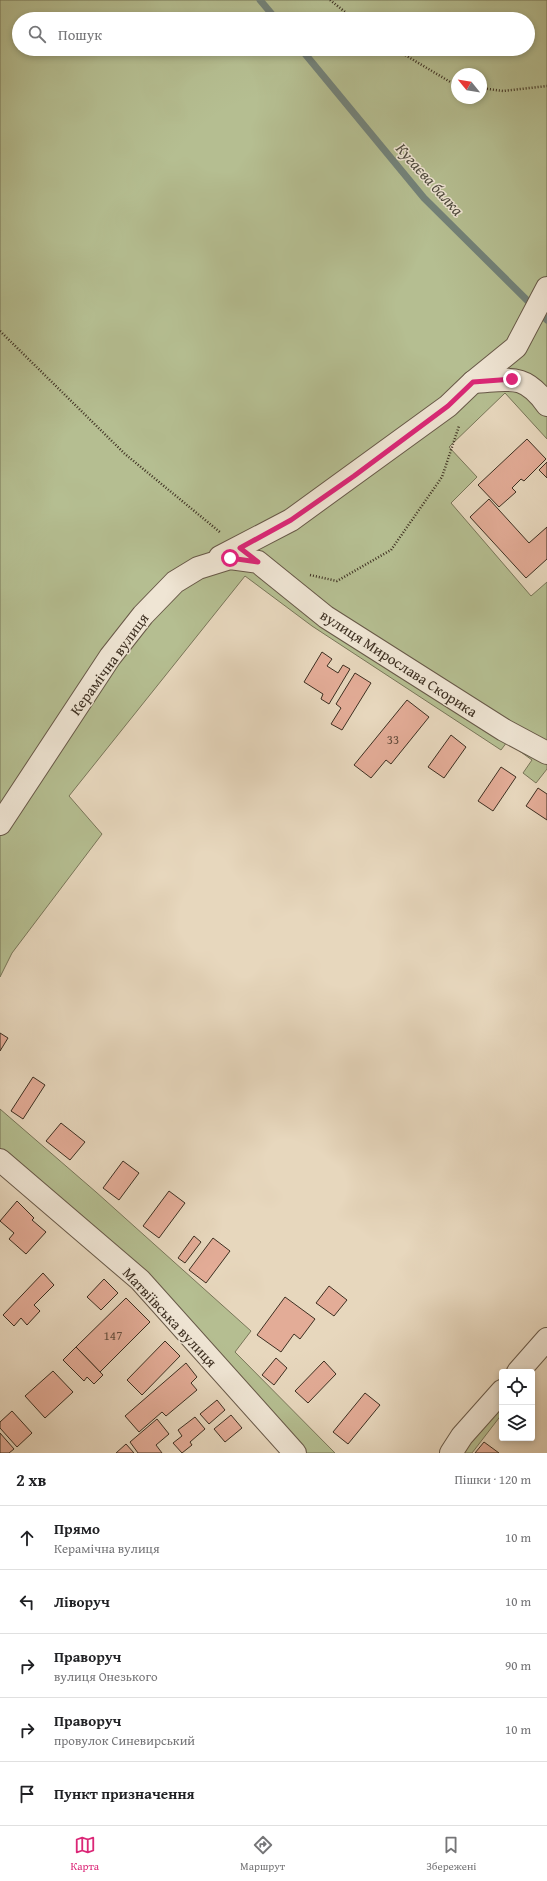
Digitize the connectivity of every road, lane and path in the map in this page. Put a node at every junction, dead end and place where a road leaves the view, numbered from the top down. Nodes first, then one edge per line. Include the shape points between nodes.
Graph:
1 (330, 0) edge
2 (345, 12) edge
3 (407, 56) edge
4 (451, 82) edge
5 (547, 86) edge
6 (487, 89) edge
7 (547, 288) edge
8 (0, 331) edge
9 (473, 382) junction
10 (547, 406) edge
11 (461, 418) dead end
12 (240, 548) junction
13 (258, 562) joint
14 (198, 568) junction
15 (308, 574) dead end
16 (547, 753) edge
17 (0, 824) edge
18 (0, 1160) edge
19 (547, 1339) edge
20 (521, 1369) edge
21 (499, 1394) edge
22 (295, 1453) edge
23 (451, 1453) edge

1 - 2 path
3 - 4 path
5 - 6 path via 503,91
7 - 9 street via 516,347
8 - 12 path via 126,454
9 - 10 street via 512,379 528,384
9 - 12 street via 448,406 354,476 291,520
11 - 15 path via 442,477 391,550 337,581
12 - 14 street
13 - 14 street, Керамічна вулиця via 230,558
13 - 16 street, вулиця Мирослава Скорика via 326,617 504,730
14 - 17 street, Керамічна вулиця via 175,582 148,609 110,657
18 - 22 street, Матвіївська вулиця via 140,1280
19 - 20 street
21 - 23 street via 462,1436

